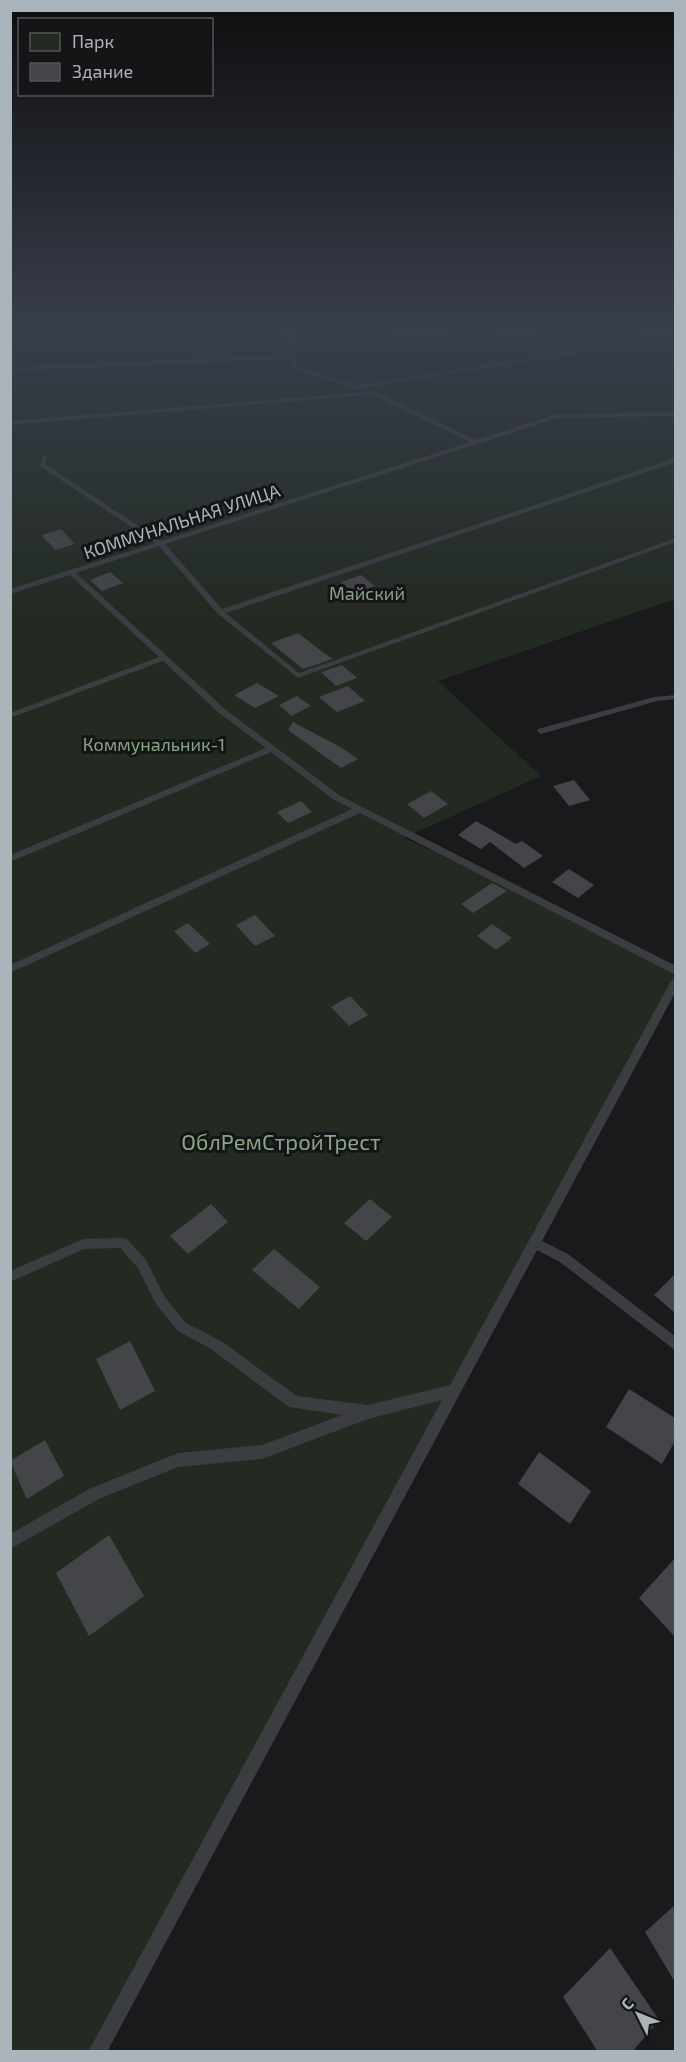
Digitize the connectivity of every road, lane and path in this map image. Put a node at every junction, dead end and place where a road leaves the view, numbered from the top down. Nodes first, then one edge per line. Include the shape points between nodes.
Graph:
1 (447, 428) edge
2 (519, 428) edge
3 (476, 442) junction
4 (45, 457) dead end
5 (675, 460) edge
6 (675, 540) edge
7 (161, 544) junction
8 (72, 573) junction
9 (10, 592) edge
10 (221, 612) junction
11 (164, 658) junction
12 (675, 697) edge
13 (10, 716) edge
14 (541, 731) dead end
15 (272, 749) junction
16 (360, 809) junction
17 (10, 859) edge
18 (10, 969) edge
19 (675, 971) edge
20 (675, 981) edge
21 (534, 1243) junction
22 (10, 1277) edge
23 (675, 1345) edge
24 (454, 1391) junction
25 (368, 1412) junction
26 (10, 1542) edge
27 (97, 2052) edge

1 - 3 lane
2 - 3 lane, КОММУНАЛЬНАЯ УЛИЦА
3 - 7 lane, КОММУНАЛЬНАЯ УЛИЦА
4 - 7 lane via 42,465
5 - 10 lane
6 - 10 lane via 297,676
7 - 8 lane, КОММУНАЛЬНАЯ УЛИЦА
7 - 10 lane
8 - 9 lane, КОММУНАЛЬНАЯ УЛИЦА
8 - 11 lane
11 - 13 lane
11 - 15 lane via 222,711
12 - 14 lane
15 - 16 lane via 336,797
15 - 17 lane
16 - 18 lane
16 - 19 lane
20 - 21 lane
21 - 23 lane via 564,1258
21 - 24 lane
22 - 25 lane via 83,1244 123,1243 142,1264 160,1300 182,1328 216,1345 294,1402
24 - 25 lane
24 - 27 lane
25 - 26 lane via 262,1452 178,1460 94,1494

